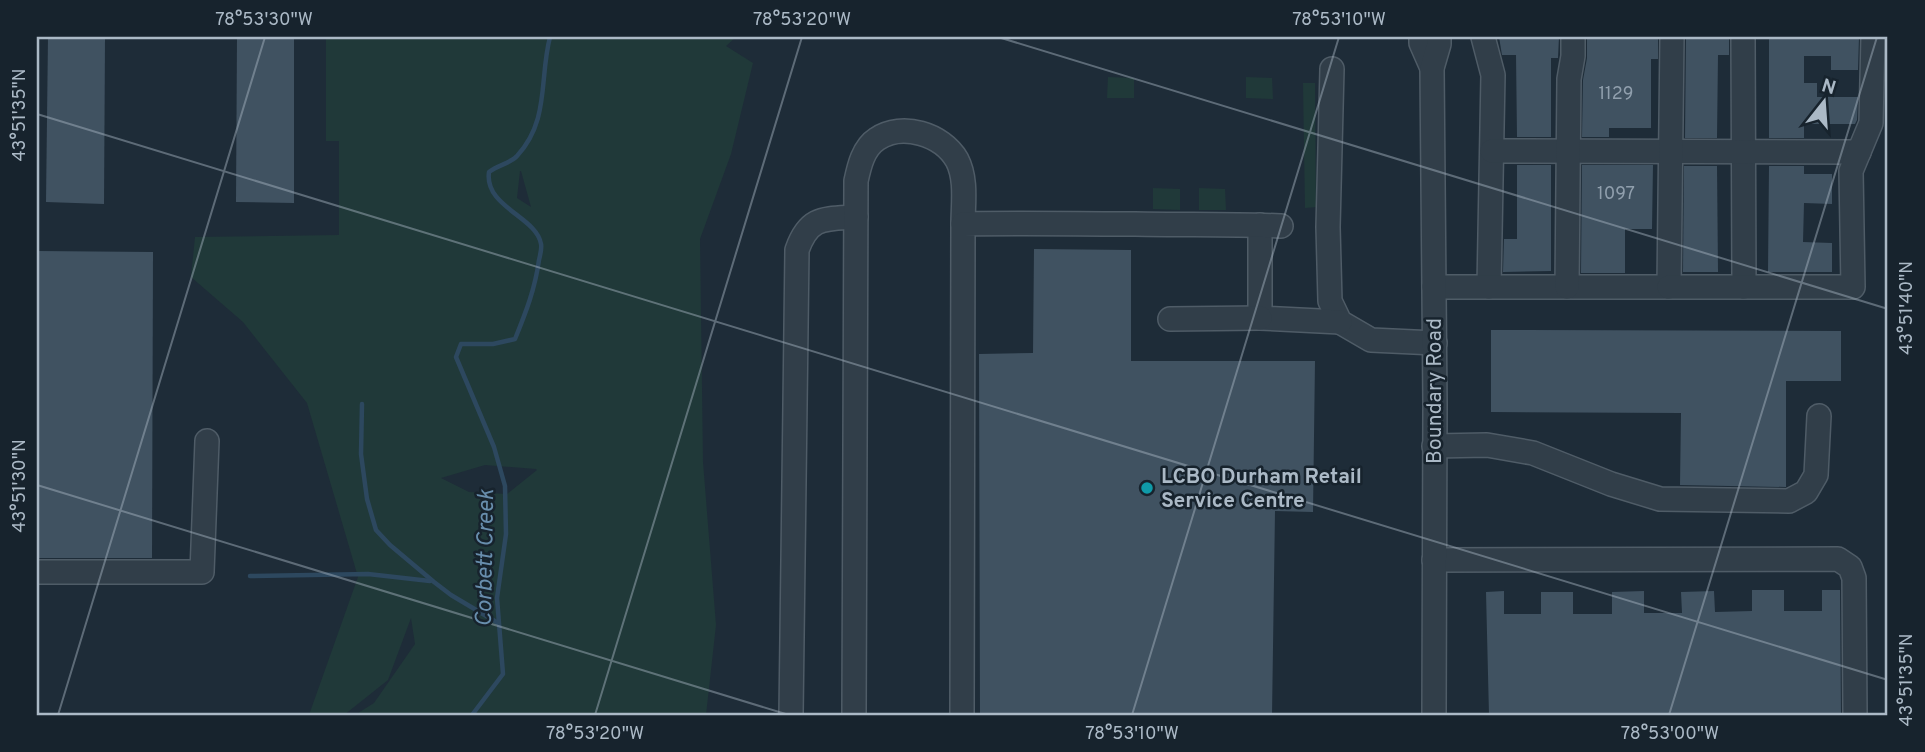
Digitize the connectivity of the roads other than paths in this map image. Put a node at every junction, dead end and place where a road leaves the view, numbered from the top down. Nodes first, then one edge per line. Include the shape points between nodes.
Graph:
1 (1421, 37) edge
2 (1439, 37) edge
3 (1483, 37) edge
4 (1573, 37) edge
5 (1672, 37) edge
6 (1744, 37) edge
7 (1873, 37) edge
8 (1432, 68) junction
9 (1332, 69) dead end
10 (1492, 150) junction
11 (1568, 151) junction
12 (1671, 152) junction
13 (1742, 152) junction
14 (1859, 152) junction
15 (856, 217) junction
16 (963, 224) junction
17 (1434, 287) junction
18 (1489, 287) junction
19 (1567, 287) junction
20 (1669, 287) junction
21 (1744, 287) junction
22 (1259, 318) junction
23 (1170, 319) dead end
24 (1340, 322) junction
25 (1434, 343) junction
26 (1819, 415) dead end
27 (207, 441) dead end
28 (1434, 446) junction
29 (1434, 560) junction
30 (37, 572) edge
31 (791, 715) edge
32 (854, 715) edge
33 (962, 715) edge
34 (1434, 715) edge
35 (1855, 715) edge

1 - 8 street, Boundary Road
2 - 8 street, Boundary Road
3 - 10 street via 1493,75
4 - 11 street
5 - 12 street
6 - 13 street
7 - 14 street via 1871,123
8 - 17 street, Boundary Road
9 - 24 street via 1330,301
10 - 11 street
10 - 18 street
11 - 12 street
11 - 19 street
12 - 13 street
12 - 20 street
13 - 14 street
13 - 21 street
14 - 21 street via 1851,171 1853,287
15 - 16 street via 856,181 862,157 876,139 897,131 917,131 941,143 957,160 963,184
15 - 31 street via 815,222 797,250
15 - 32 street
16 - 22 street via 1270,226
16 - 33 street
17 - 18 street
17 - 25 street, Boundary Road
18 - 19 street
19 - 20 street
20 - 21 street
22 - 23 street
22 - 24 street
24 - 25 street via 1371,340
25 - 28 street, Boundary Road
26 - 28 street via 1816,475 1806,492 1789,501 1660,499 1533,453 1487,445
27 - 30 street via 202,572
28 - 29 street, Boundary Road
29 - 34 street, Boundary Road
29 - 35 street via 1838,559 1850,567 1854,578

